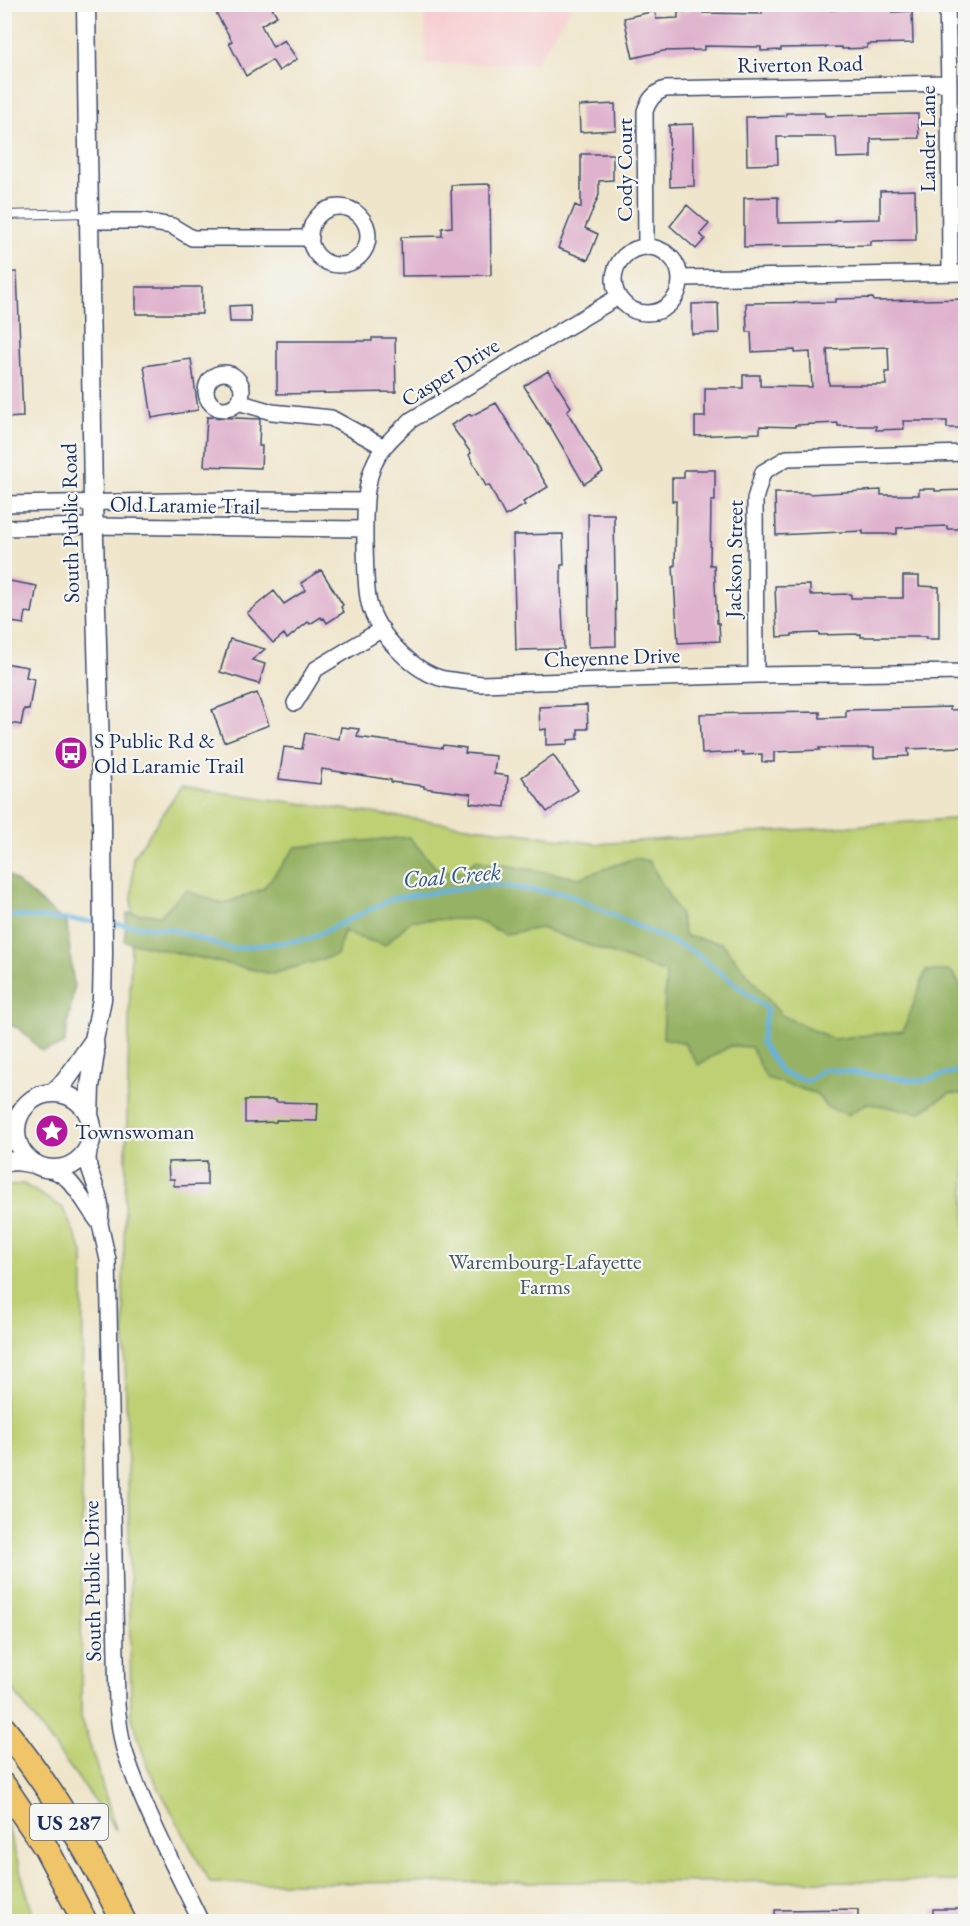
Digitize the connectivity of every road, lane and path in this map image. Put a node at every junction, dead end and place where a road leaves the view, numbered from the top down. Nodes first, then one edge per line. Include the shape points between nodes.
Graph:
1 (86, 4) edge
2 (947, 4) edge
3 (949, 83) junction
4 (653, 96) joint
5 (4, 215) edge
6 (89, 217) junction
7 (311, 238) dead end
8 (646, 246) junction
9 (958, 273) edge
10 (681, 278) junction
11 (618, 297) junction
12 (238, 402) dead end
13 (384, 447) junction
14 (966, 453) edge
15 (93, 501) junction
16 (365, 501) junction
17 (4, 504) edge
18 (93, 526) junction
19 (4, 528) edge
20 (365, 529) junction
21 (382, 629) junction
22 (966, 672) edge
23 (756, 675) junction
24 (295, 703) dead end
25 (94, 1040) junction
26 (53, 1093) junction
27 (89, 1116) junction
28 (10, 1132) edge
29 (90, 1145) junction
30 (4, 1162) edge
31 (43, 1166) junction
32 (100, 1224) junction
33 (4, 1729) edge
34 (4, 1786) edge
35 (85, 1922) edge
36 (124, 1922) edge
37 (201, 1922) edge

1 - 6 street, South Public Road
2 - 3 street, Lander Lane
3 - 4 street, Riverton Road via 665,89
3 - 9 street, Lander Lane
4 - 8 street, Cody Court via 645,111
5 - 6 lane
6 - 7 street via 172,226 192,238
6 - 15 street, South Public Road
8 - 10 street via 674,259
8 - 11 street via 627,253 615,269 613,279
9 - 10 street
10 - 11 street via 676,297 653,313 634,311
11 - 13 street, Casper Drive via 411,420
12 - 13 street via 272,412 331,418
13 - 16 street, Casper Drive
14 - 23 street, Jackson Street via 787,458 763,472 755,499
15 - 16 street, Old Laramie Trail
15 - 17 street, Old Laramie Trail
15 - 18 street, South Public Road
16 - 20 street, Casper Drive
18 - 19 street, Old Laramie Trail
18 - 20 street, Old Laramie Trail
18 - 25 street, South Public Road via 103,954 102,999
20 - 21 street, Cheyenne Drive via 366,586 370,606
21 - 23 street, Cheyenne Drive via 402,655 417,666 442,678 481,684
21 - 24 street via 316,669
22 - 23 street, Cheyenne Drive
25 - 26 street, South Public Road
25 - 27 street, South Public Road
26 - 27 street via 81,1103
26 - 28 street via 38,1096 25,1106
27 - 29 street via 93,1130
28 - 31 street via 28,1159
29 - 31 street via 81,1158 67,1167
29 - 32 street, South Public Drive via 88,1158 101,1209
30 - 31 street
31 - 32 street via 68,1180
32 - 37 street, South Public Drive via 108,1260 120,1732 140,1792
33 - 36 main road, US 287 via 63,1812
34 - 35 main road, US 287 via 46,1848

